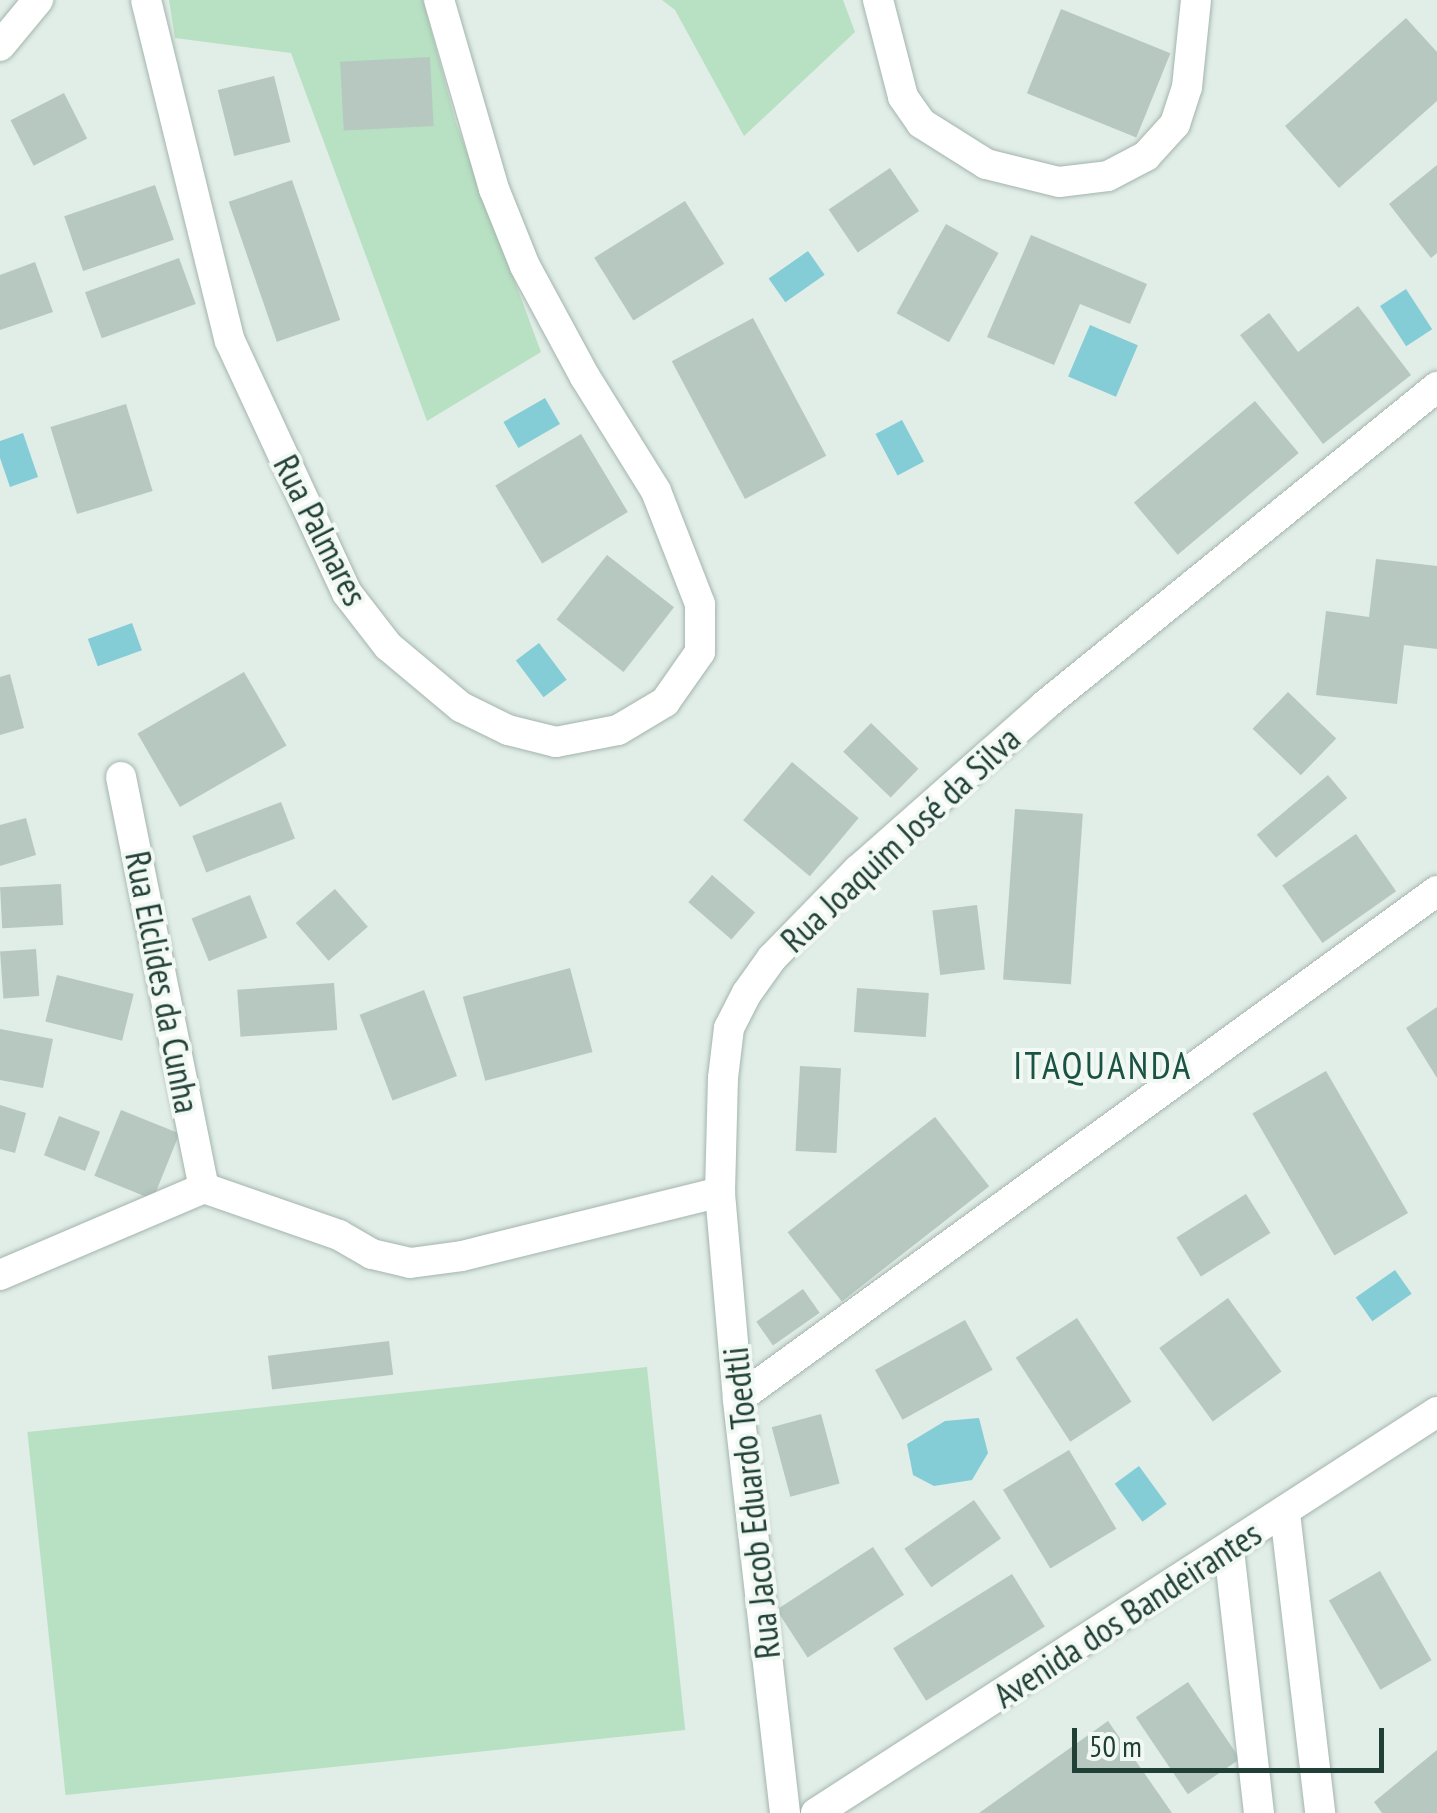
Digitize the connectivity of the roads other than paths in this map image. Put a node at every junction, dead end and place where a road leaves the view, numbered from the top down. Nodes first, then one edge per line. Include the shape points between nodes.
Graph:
1 (38, 0) edge
2 (146, 0) edge
3 (439, 0) edge
4 (878, 0) edge
5 (1196, 0) edge
6 (0, 46) edge
7 (1437, 387) edge
8 (121, 777) dead end
9 (1437, 890) edge
10 (204, 1188) junction
11 (720, 1192) junction
12 (0, 1274) edge
13 (738, 1399) junction
14 (1437, 1412) edge
15 (1285, 1512) junction
16 (1229, 1550) junction
17 (785, 1813) edge
18 (816, 1813) edge
19 (1259, 1813) edge
20 (1320, 1813) edge

1 - 6 street
2 - 3 street, Rua Palmares via 230,341 347,594 388,646 462,707 508,730 556,742 618,730 665,702 700,652 700,604 656,490 525,266 494,189
4 - 5 street via 904,98 921,123 986,164 1059,182 1108,176 1146,156 1175,124
7 - 11 street, Rua Joaquim José da Silva via 1045,705 858,870 772,958 729,1028
8 - 10 street, Rua Elclides da Cunha
9 - 13 street
10 - 11 street via 410,1263
10 - 12 street
11 - 13 street, Rua Jacob Eduardo Toedtli
13 - 17 street, Rua Jacob Eduardo Toedtli
14 - 15 street, Avenida dos Bandeirantes
15 - 16 street, Avenida dos Bandeirantes
15 - 20 street
16 - 18 street, Avenida dos Bandeirantes
16 - 19 street

